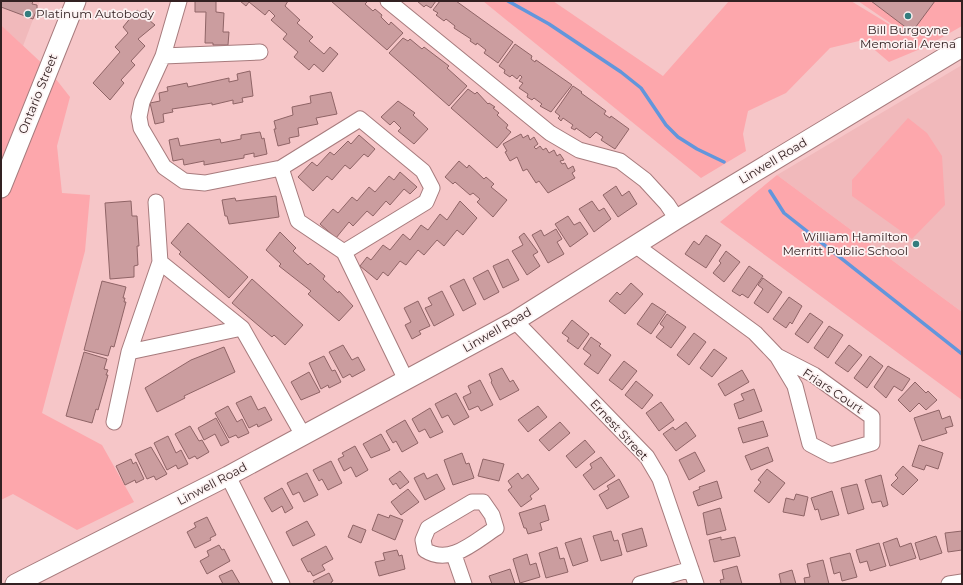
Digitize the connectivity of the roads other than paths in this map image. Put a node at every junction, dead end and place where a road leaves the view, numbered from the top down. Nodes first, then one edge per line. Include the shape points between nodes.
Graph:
1 (76, 1) edge
2 (179, 1) edge
3 (388, 1) edge
4 (962, 47) edge
5 (260, 52) dead end
6 (163, 56) junction
7 (281, 168) junction
8 (1, 188) edge
9 (156, 202) dead end
10 (677, 219) junction
11 (635, 246) junction
12 (344, 252) junction
13 (160, 262) junction
14 (515, 321) junction
15 (242, 328) junction
16 (129, 352) junction
17 (777, 356) junction
18 (406, 380) junction
19 (114, 422) dead end
20 (303, 435) junction
21 (228, 476) junction
22 (454, 555) junction
23 (691, 569) junction
24 (962, 582) edge
25 (20, 583) edge
26 (282, 584) edge
27 (464, 584) edge
28 (640, 584) edge
29 (696, 584) edge
30 (949, 584) edge

1 - 8 main road, Ontario Street
2 - 6 street
3 - 10 street via 550,133 579,150 620,161 645,180
4 - 10 main road, Linwell Road
5 - 6 street
6 - 7 street via 142,102 139,117 141,128 164,167 184,181 205,183
7 - 12 street via 298,221
7 - 12 street via 360,119 424,171 432,188 426,202
9 - 13 street
10 - 11 main road, Linwell Road
11 - 14 main road, Linwell Road
11 - 17 street, Friars Court via 755,333
12 - 18 street
13 - 15 street
13 - 16 street
14 - 18 main road, Linwell Road
14 - 23 street, Ernest Street via 647,457 660,479
15 - 16 street
15 - 20 street
16 - 19 street
17 - 17 street, Friars Court via 795,386 810,444 831,455 872,443 872,417 814,375
18 - 20 main road, Linwell Road
20 - 21 main road, Linwell Road
21 - 25 main road, Linwell Road
21 - 26 street
22 - 22 street via 496,528 492,514 483,502 472,502 428,528 423,540 424,550 434,556
22 - 27 street
23 - 28 street
23 - 29 street, Ernest Street
24 - 30 street

